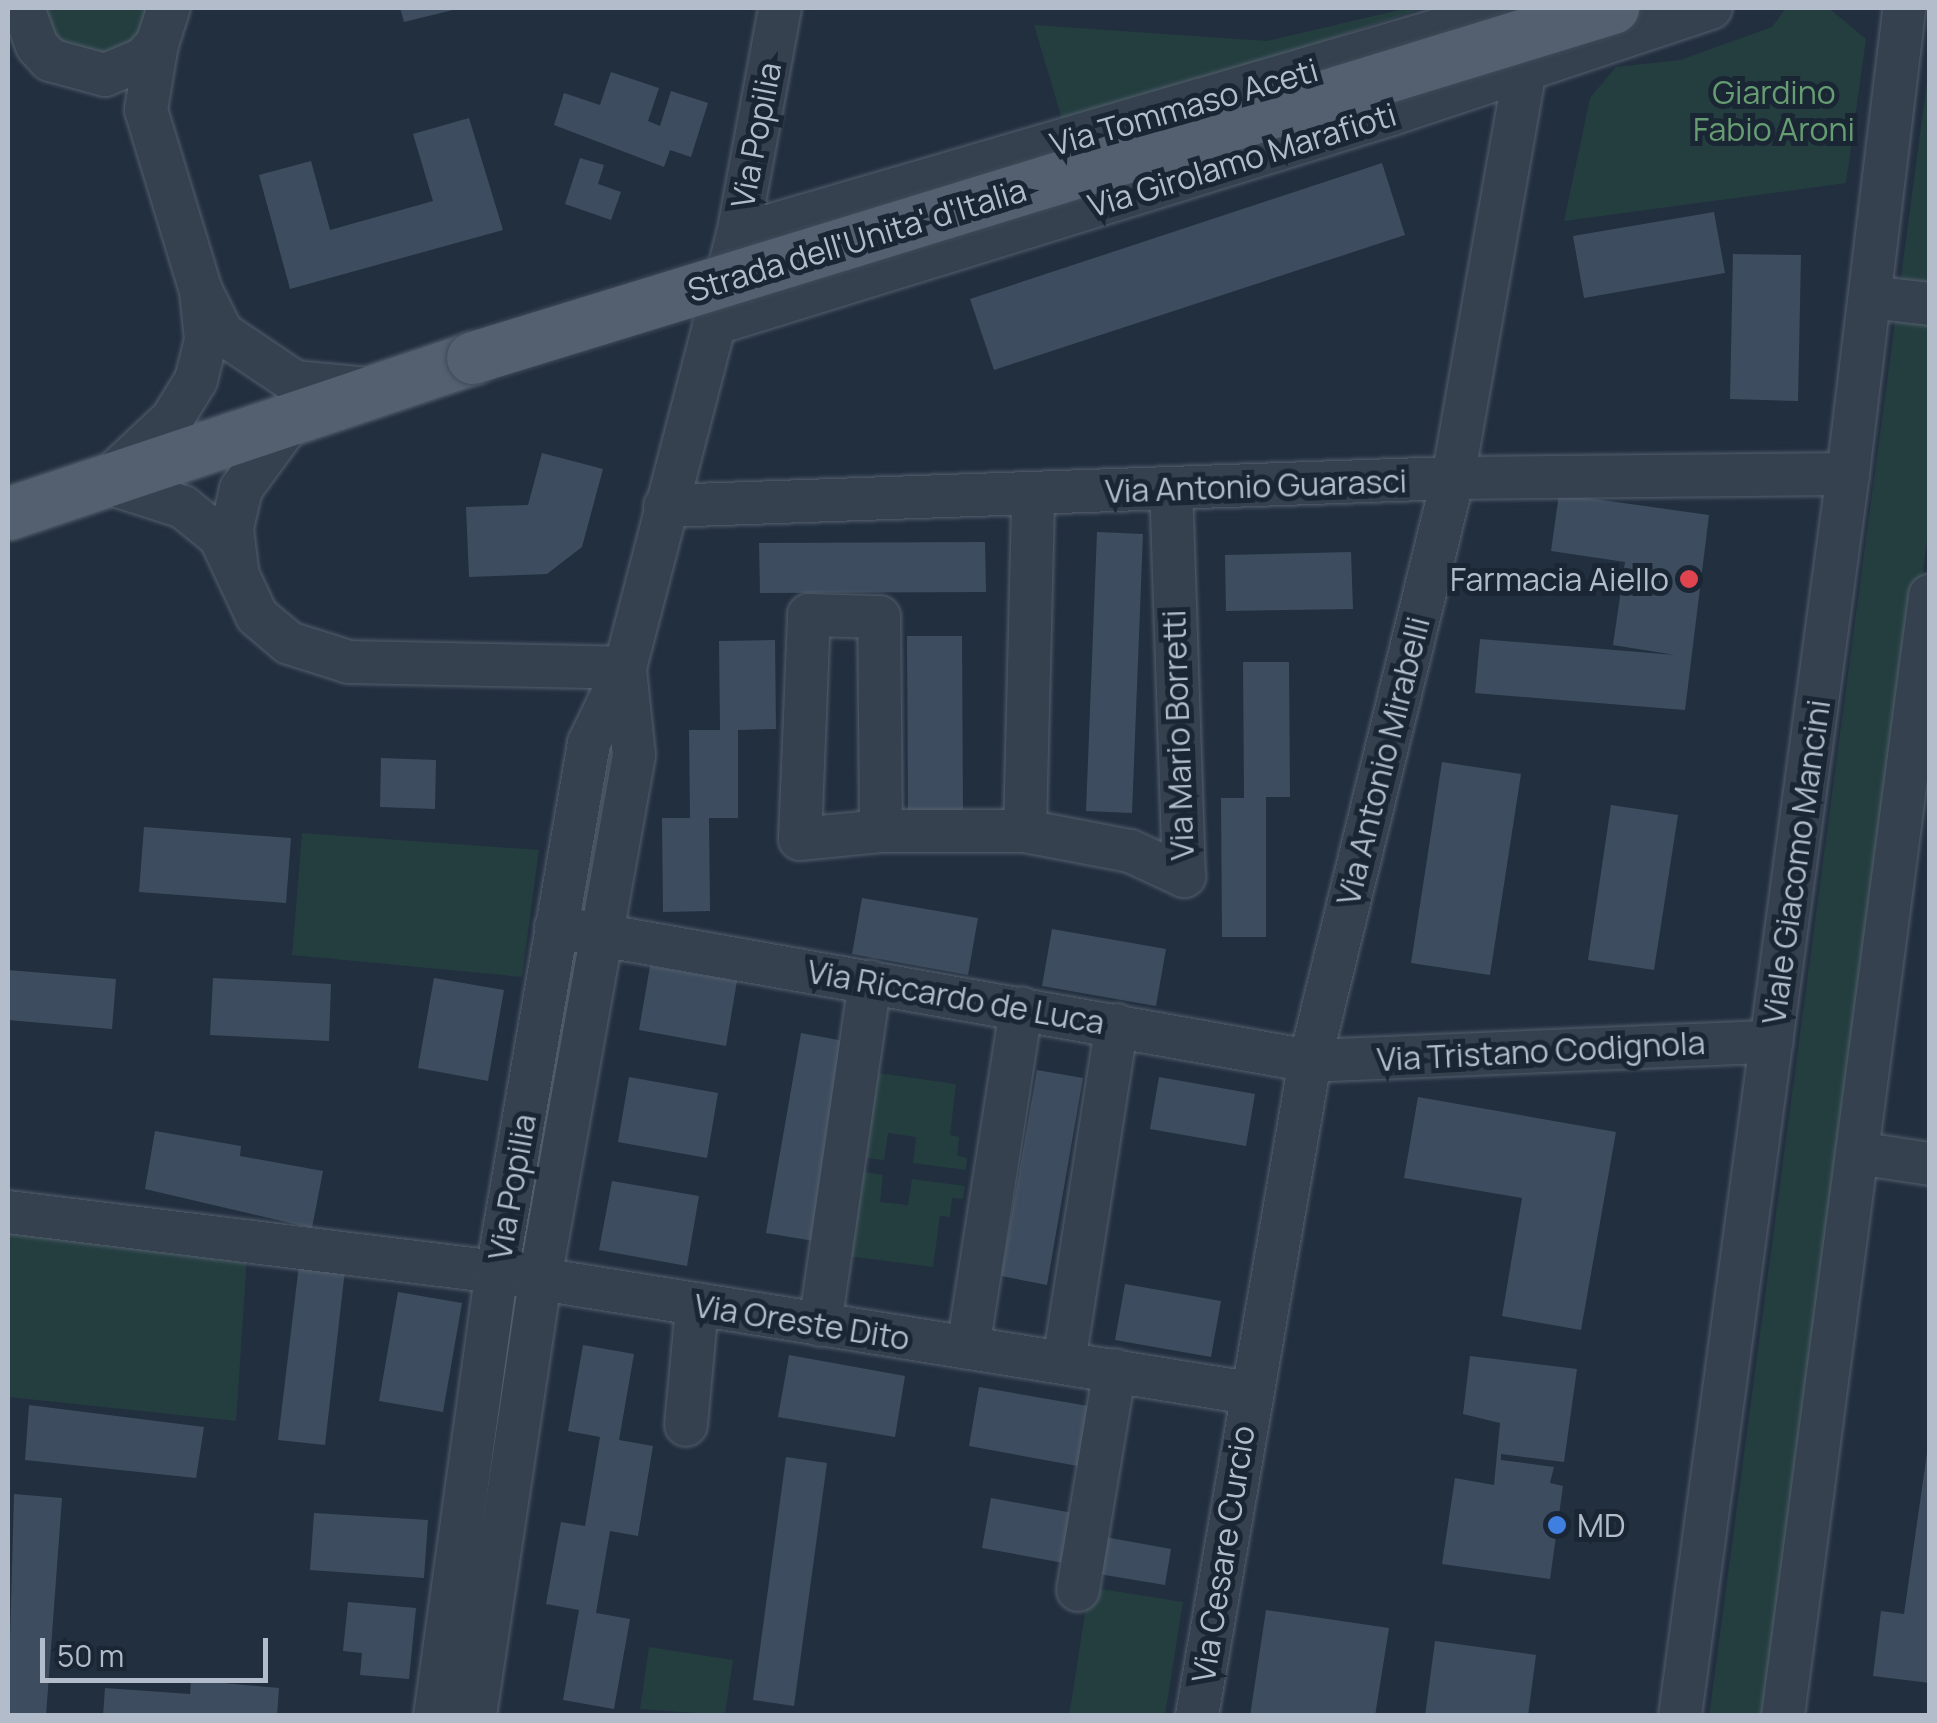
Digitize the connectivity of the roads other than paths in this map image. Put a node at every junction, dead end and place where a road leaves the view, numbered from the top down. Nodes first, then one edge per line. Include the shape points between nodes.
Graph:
1 (780, 8) edge
2 (1514, 8) edge
3 (1613, 8) edge
4 (1711, 8) edge
5 (1904, 8) edge
6 (167, 20) edge
7 (22, 30) edge
8 (1525, 70) junction
9 (106, 75) junction
10 (146, 110) junction
11 (738, 235) junction
12 (201, 292) junction
13 (1870, 297) junction
14 (1930, 304) edge
15 (714, 324) junction
16 (377, 390) junction
17 (292, 418) junction
18 (1848, 474) junction
19 (1452, 478) junction
20 (83, 489) junction
21 (1170, 491) junction
22 (8, 493) edge
23 (1033, 494) junction
24 (665, 506) junction
25 (8, 514) edge
26 (8, 527) edge
27 (238, 580) junction
28 (1930, 596) edge
29 (625, 668) junction
30 (881, 831) junction
31 (1025, 831) junction
32 (556, 927) junction
33 (600, 935) junction
34 (870, 982) junction
35 (1021, 1008) junction
36 (1118, 1025) junction
37 (1772, 1042) junction
38 (1310, 1061) junction
39 (1857, 1153) junction
40 (1930, 1164) edge
41 (8, 1212) edge
42 (497, 1272) junction
43 (540, 1279) junction
44 (697, 1306) junction
45 (820, 1324) junction
46 (968, 1348) junction
47 (1064, 1362) junction
48 (1114, 1370) junction
49 (1250, 1392) junction
50 (686, 1425) dead end
51 (1078, 1590) dead end
52 (436, 1716) edge
53 (475, 1716) edge
54 (1197, 1716) edge
55 (1680, 1716) edge
56 (1783, 1716) edge

1 - 11 street, Via Popilia
2 - 11 street, Via Tommaso Aceti
3 - 16 main road, Strada dell'Unita' d'Italia, bridge
4 - 8 street, Via Girolamo Marafioti
5 - 13 street, Viale Giacomo Mancini
6 - 9 street via 143,59
6 - 10 street
7 - 9 street via 67,70
8 - 15 street, Via Girolamo Marafioti
8 - 19 street, Via Antonio Mirabelli
9 - 10 street
10 - 12 street
11 - 15 street, Via Popilia
12 - 16 street via 222,333 259,364 295,382
12 - 20 street via 206,340 196,380 172,419
13 - 14 street
13 - 18 street, Viale Giacomo Mancini
15 - 24 street, Via Popilia
16 - 17 main road, Strada dell'Unita' d'Italia
17 - 20 main road, Strada dell'Unita' d'Italia
17 - 27 street via 241,489 232,528
18 - 19 street, Via Antonio Guarasci
18 - 37 street, Viale Giacomo Mancini
19 - 21 street, Via Antonio Guarasci
19 - 38 street, Via Antonio Mirabelli
20 - 22 main road
20 - 25 main road
20 - 26 main road
20 - 27 street via 183,507 220,537
21 - 23 street, Via Antonio Guarasci
21 - 31 street, Via Mario Borretti via 1184,876 1130,851
23 - 24 street, Via Antonio Guarasci
23 - 31 street
24 - 29 street, Via Popilia
27 - 29 street via 257,616 289,643 349,662
28 - 39 street
29 - 32 street, Via Popilia via 590,743
29 - 33 street, Via Popilia via 634,755
30 - 30 street, Via Mario Borretti via 880,617 809,615 800,840
30 - 31 street, Via Mario Borretti
32 - 33 street, Via Riccardo de Luca
32 - 42 street, Via Popilia
33 - 34 street, Via Riccardo de Luca
33 - 43 street, Via Popilia
34 - 35 street, Via Riccardo de Luca
34 - 45 street
35 - 36 street, Via Riccardo de Luca
35 - 46 street
36 - 38 street, Via Riccardo de Luca
36 - 47 street
37 - 38 street, Via Tristano Codignola
37 - 55 street, Viale Giacomo Mancini
38 - 49 street, Via Antonio Mirabelli
39 - 40 street
39 - 56 street
41 - 42 street, Via Oreste Dito
42 - 43 street, Via Oreste Dito
42 - 52 street, Via Popilia
43 - 44 street, Via Oreste Dito
43 - 53 street, Via Popilia
44 - 45 street, Via Oreste Dito
44 - 50 street
45 - 46 street, Via Oreste Dito
46 - 47 street, Via Oreste Dito
47 - 48 street, Via Oreste Dito
48 - 49 street, Via Oreste Dito
48 - 51 street
49 - 54 street, Via Cesare Curcio

